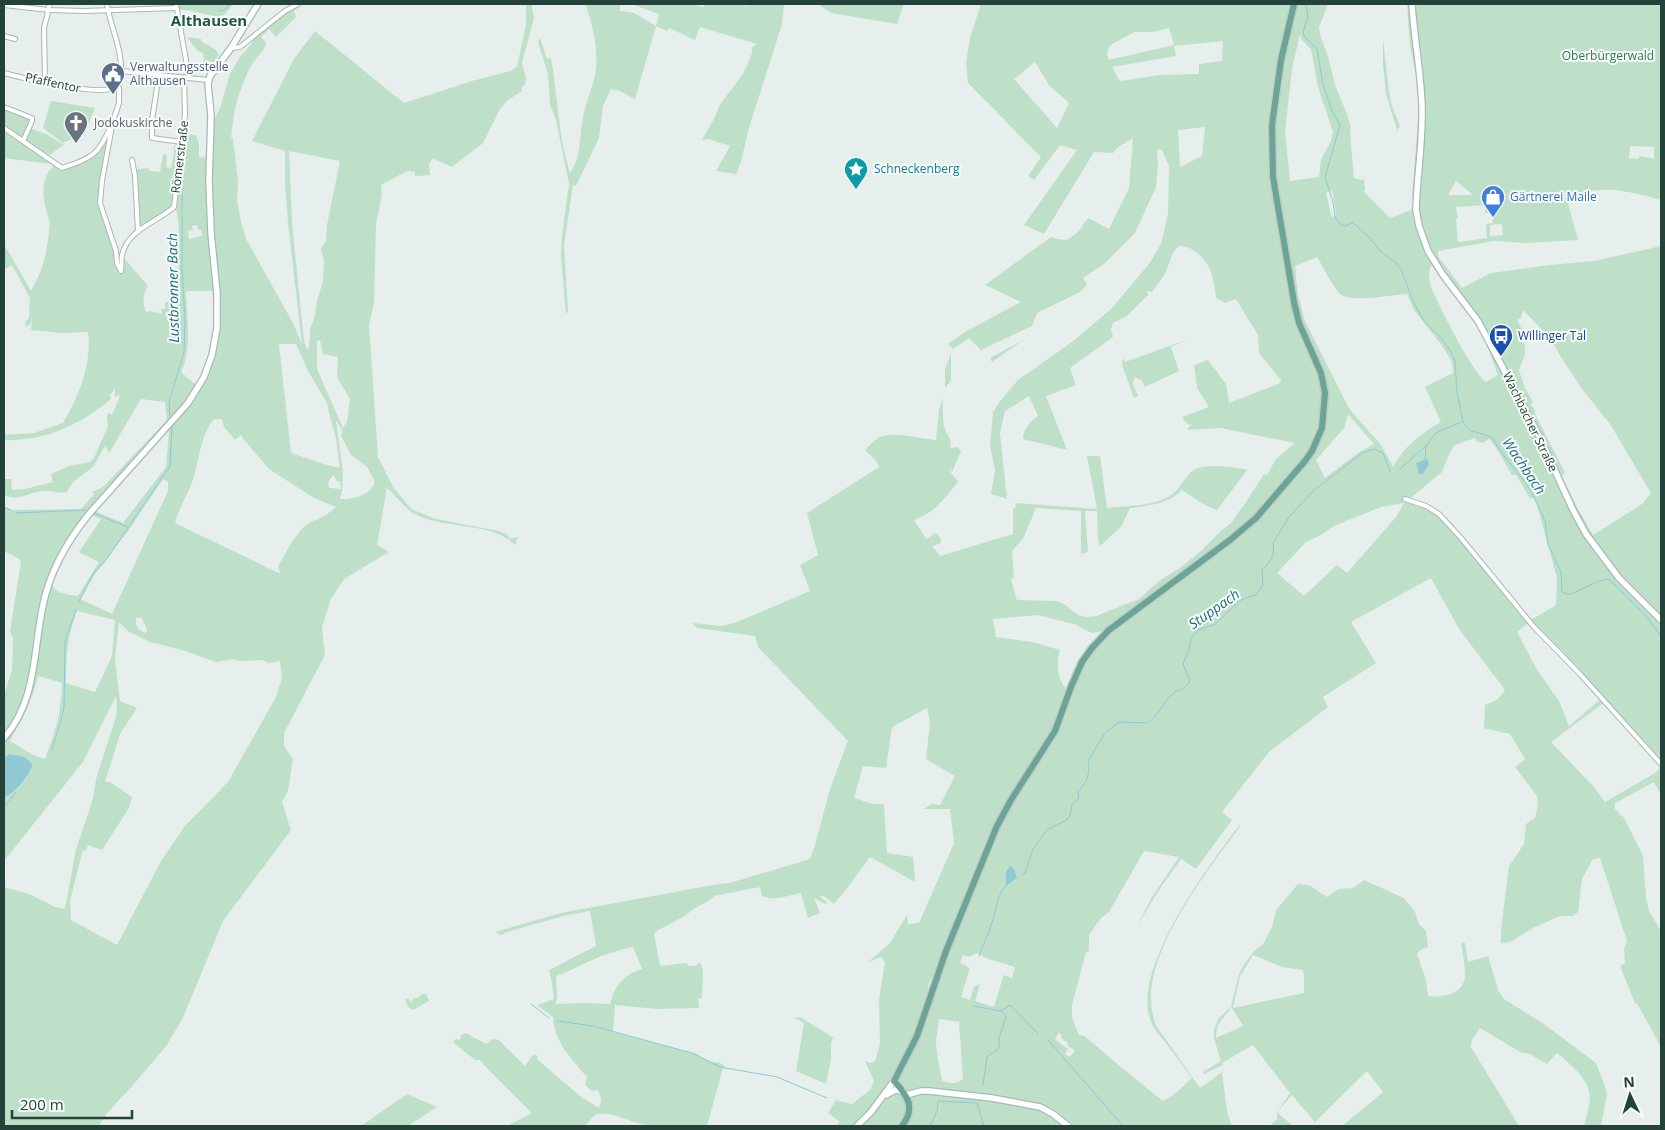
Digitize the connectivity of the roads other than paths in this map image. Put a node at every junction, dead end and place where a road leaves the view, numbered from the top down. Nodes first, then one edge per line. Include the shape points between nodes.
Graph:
1 (50, 4) edge
2 (106, 4) edge
3 (258, 4) edge
4 (298, 4) edge
5 (1294, 4) edge
6 (1412, 4) edge
7 (4, 5) edge
8 (176, 6) edge
9 (49, 10) junction
10 (108, 11) junction
11 (4, 36) edge
12 (15, 38) dead end
13 (231, 48) junction
14 (120, 71) junction
15 (4, 73) edge
16 (159, 74) junction
17 (187, 77) junction
18 (208, 80) junction
19 (45, 81) junction
20 (115, 86) junction
21 (4, 107) edge
22 (113, 120) junction
23 (4, 128) edge
24 (23, 140) junction
25 (182, 142) junction
26 (132, 160) dead end
27 (138, 231) junction
28 (1405, 499) dead end
29 (1661, 620) edge
30 (4, 738) edge
31 (1661, 764) edge
32 (894, 1081) junction
33 (905, 1093) junction
34 (880, 1099) junction
35 (857, 1126) edge
36 (902, 1126) edge
37 (1068, 1126) edge

1 - 9 street
2 - 10 street
3 - 13 street
4 - 13 street via 240,47
5 - 32 main road via 1281,60 1271,144 1273,177 1294,302 1299,323 1321,373 1325,394 1319,437 1305,461 1256,518 1109,630 1087,654 1055,731 997,826 946,951 917,1036
6 - 29 street, Wachbacher Straße via 1422,109 1416,210 1425,244 1440,271 1478,320 1540,436 1586,534 1619,578
7 - 9 street
8 - 10 street
8 - 17 street, Römerstraße
9 - 10 street
9 - 19 street via 44,28
10 - 14 street
11 - 12 street
13 - 18 street
14 - 16 street
14 - 20 street
15 - 19 street, Pfaffentor
16 - 17 street
16 - 25 street via 152,138
17 - 18 street
17 - 25 street, Römerstraße
18 - 30 street via 211,232 217,293 217,328 212,355 188,404 75,531 52,575 43,603 29,692 21,714
19 - 20 street, Pfaffentor via 84,90
20 - 22 street via 119,88 119,103
21 - 24 street via 32,118
22 - 24 street via 97,152 62,168
22 - 27 street, Römerstraße via 100,203 121,271 126,244
23 - 24 street
25 - 27 street, Römerstraße via 174,207
26 - 27 street
28 - 31 street via 1439,514 1534,627
32 - 33 main road
32 - 34 street
33 - 34 street via 891,1092
33 - 36 main road via 910,1111
33 - 37 street via 929,1091 1020,1102 1044,1108
34 - 35 street

